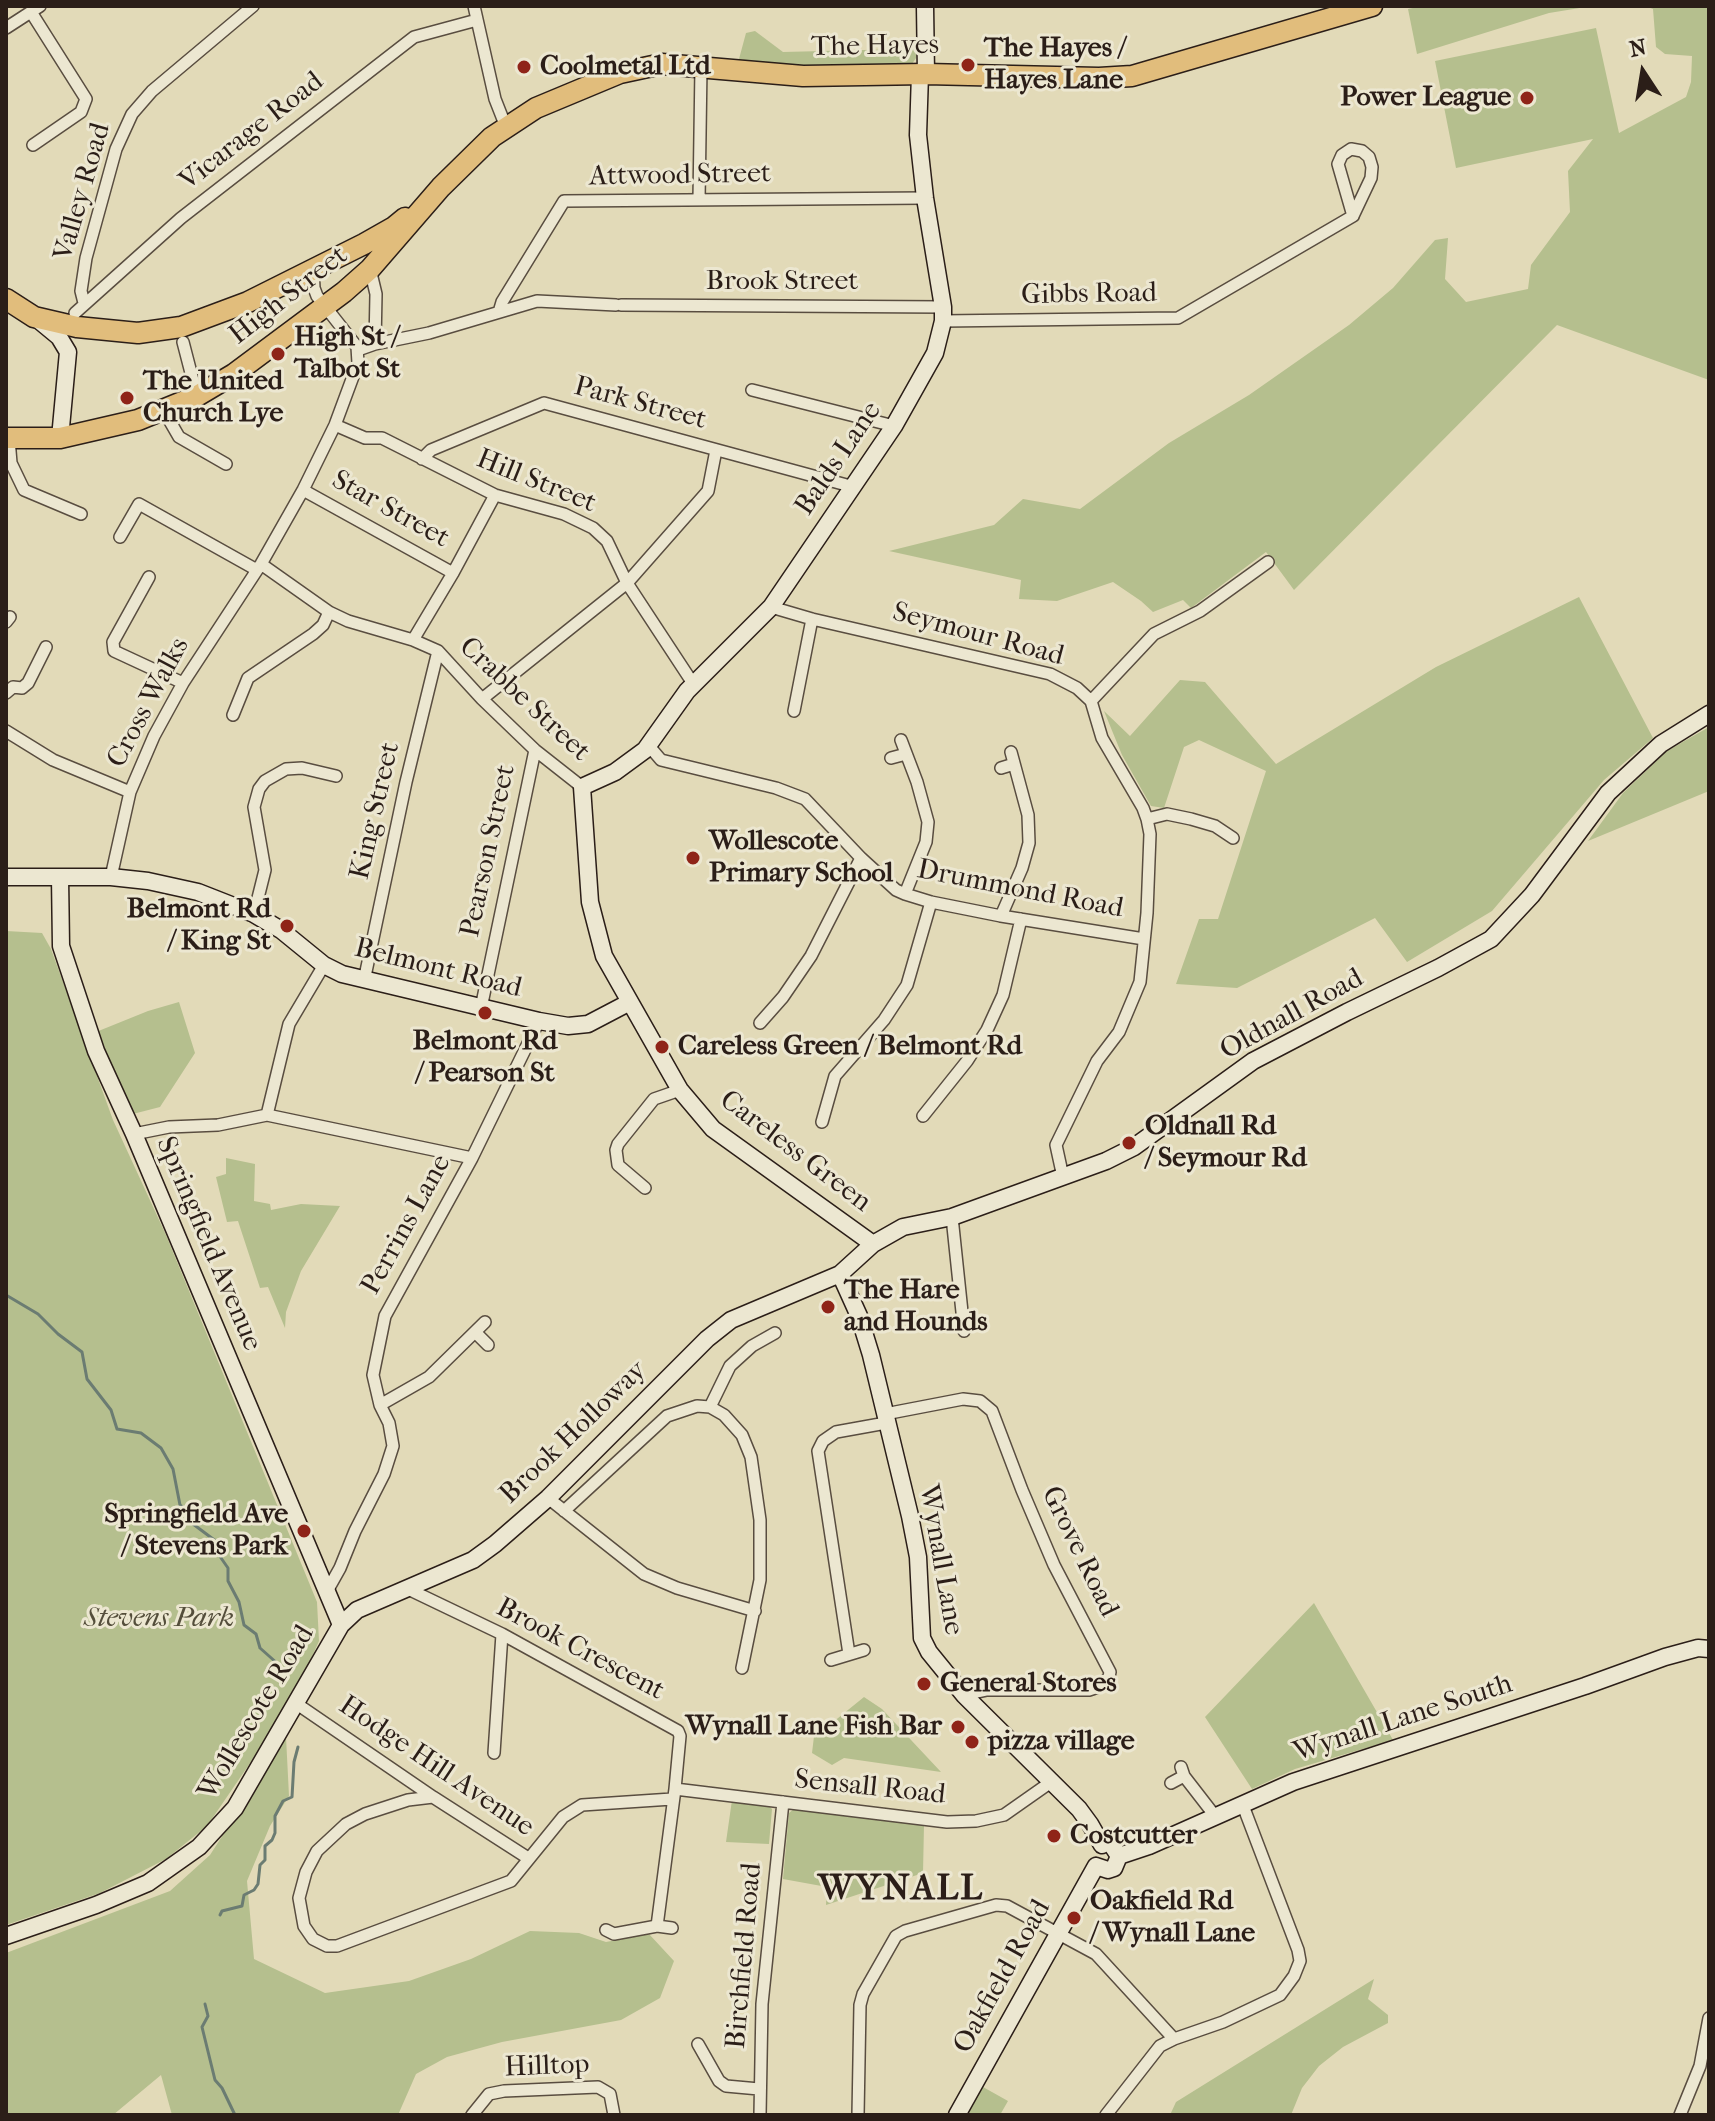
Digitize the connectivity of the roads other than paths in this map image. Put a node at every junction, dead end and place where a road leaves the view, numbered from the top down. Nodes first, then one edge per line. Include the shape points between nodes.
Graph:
1 (253, 6) edge
2 (474, 6) edge
3 (925, 6) edge
4 (1372, 6) edge
5 (36, 9) edge
6 (477, 20) junction
7 (6, 28) edge
8 (701, 67) junction
9 (923, 74) junction
10 (506, 127) junction
11 (33, 145) dead end
12 (441, 187) junction
13 (925, 198) junction
14 (699, 200) junction
15 (1353, 216) junction
16 (364, 244) junction
17 (313, 268) junction
18 (370, 269) junction
19 (6, 299) edge
20 (84, 303) junction
21 (325, 306) junction
22 (499, 312) junction
23 (75, 313) dead end
24 (943, 314) junction
25 (34, 317) junction
26 (183, 342) dead end
27 (375, 344) junction
28 (358, 350) junction
29 (752, 390) dead end
30 (197, 396) junction
31 (164, 411) junction
32 (335, 425) junction
33 (894, 426) junction
34 (7, 438) edge
35 (60, 438) junction
36 (716, 450) junction
37 (422, 459) junction
38 (226, 464) dead end
39 (854, 487) junction
40 (303, 490) junction
41 (495, 495) junction
42 (81, 514) dead end
43 (120, 537) dead end
44 (1268, 562) dead end
45 (259, 567) junction
46 (453, 573) junction
47 (149, 577) dead end
48 (627, 583) junction
49 (771, 607) junction
50 (329, 612) junction
51 (812, 619) junction
52 (413, 640) junction
53 (46, 647) dead end
54 (438, 651) junction
55 (183, 683) junction
56 (694, 685) junction
57 (6, 693) edge
58 (482, 699) junction
59 (1091, 701) junction
60 (794, 711) dead end
61 (1709, 714) edge
62 (233, 715) dead end
63 (6, 731) edge
64 (901, 740) dead end
65 (649, 746) junction
66 (535, 750) junction
67 (906, 754) junction
68 (891, 758) dead end
69 (1001, 768) dead end
70 (336, 776) dead end
71 (582, 787) junction
72 (130, 792) junction
73 (1147, 819) junction
74 (1230, 831) dead end
75 (861, 858) junction
76 (6, 877) edge
77 (60, 877) junction
78 (111, 877) junction
79 (905, 894) junction
80 (931, 902) junction
81 (254, 914) junction
82 (1001, 916) junction
83 (1021, 919) junction
84 (1144, 939) junction
85 (324, 965) junction
86 (364, 981) junction
87 (630, 1002) junction
88 (481, 1008) junction
89 (762, 1015) dead end
90 (539, 1021) junction
91 (680, 1090) junction
92 (931, 1112) dead end
93 (820, 1114) dead end
94 (267, 1115) junction
95 (134, 1134) junction
96 (472, 1158) junction
97 (1063, 1177) junction
98 (645, 1188) dead end
99 (952, 1217) junction
100 (873, 1244) junction
101 (840, 1274) junction
102 (485, 1322) dead end
103 (966, 1324) dead end
104 (475, 1332) junction
105 (775, 1333) dead end
106 (488, 1345) dead end
107 (380, 1405) junction
108 (710, 1407) junction
109 (886, 1419) junction
110 (548, 1498) junction
111 (564, 1511) junction
112 (406, 1588) junction
113 (326, 1593) junction
114 (755, 1611) junction
115 (341, 1625) junction
116 (502, 1634) junction
117 (1709, 1649) edge
118 (864, 1650) dead end
119 (849, 1654) junction
120 (831, 1660) dead end
121 (742, 1668) dead end
122 (964, 1695) junction
123 (297, 1704) junction
124 (491, 1744) dead end
125 (1051, 1782) junction
126 (1171, 1783) dead end
127 (674, 1794) junction
128 (433, 1797) junction
129 (783, 1802) junction
130 (1242, 1803) junction
131 (1215, 1816) junction
132 (1102, 1845) junction
133 (1119, 1856) junction
134 (528, 1858) junction
135 (1096, 1866) junction
136 (657, 1926) junction
137 (672, 1928) dead end
138 (606, 1930) dead end
139 (1056, 1934) junction
140 (6, 1936) edge
141 (1709, 2018) edge
142 (1174, 2039) junction
143 (698, 2044) dead end
144 (759, 2089) junction
145 (472, 2115) edge
146 (614, 2115) edge
147 (760, 2115) edge
148 (858, 2115) edge
149 (957, 2115) edge
150 (1106, 2115) edge
151 (1680, 2115) edge

1 - 20 street, Valley Road via 132,114 116,149 86,258
2 - 6 street
3 - 9 street, Balds Lane
4 - 9 highway, The Hayes via 1132,76
5 - 7 street
5 - 11 street via 86,99 81,112
6 - 10 street
6 - 20 street, Vicarage Road via 414,37 181,218
8 - 9 highway, The Hayes via 803,76
8 - 10 highway, The Hayes via 634,68 564,95
8 - 14 street
9 - 13 street, Balds Lane via 918,135
10 - 12 highway, The Hayes
12 - 16 highway via 394,227
12 - 18 highway, High Street
13 - 14 street, Attwood Street
13 - 24 street, Balds Lane
14 - 22 street, Attwood Street via 564,201
15 - 15 street via 1372,167 1369,157 1351,149 1338,164
15 - 24 street, Gibbs Road via 1178,318
16 - 17 highway
16 - 18 highway
17 - 21 street via 314,288
17 - 25 highway via 211,318 159,331 113,333
18 - 21 highway, High Street
18 - 27 street via 376,294
19 - 25 highway
20 - 23 street, Vicarage Road
21 - 28 street
21 - 30 highway, High Street
22 - 24 street, Brook Street via 544,300
22 - 27 street, Brook Street
24 - 33 street, Balds Lane via 935,353
25 - 35 street via 68,352
26 - 30 street
27 - 28 street, Brook Street
28 - 32 street, Cross Walks
29 - 33 street
30 - 31 highway, High Street
31 - 35 highway, High Street
31 - 38 street via 179,437
32 - 37 street, Hill Street via 365,438 382,438
32 - 40 street, Cross Walks
33 - 39 street, Balds Lane
34 - 35 highway, High Street
34 - 42 street via 24,490
36 - 37 street, Park Street via 544,403 431,450
36 - 39 street, Park Street
36 - 48 street via 708,491
37 - 41 street, Hill Street
39 - 49 street, Balds Lane
40 - 45 street, Cross Walks
40 - 46 street, Star Street
41 - 46 street
41 - 48 street, Hill Street via 564,514 593,528 607,541
43 - 45 street, Crabbe Street via 139,504
44 - 59 street via 1200,611 1154,634
45 - 50 street, Crabbe Street
45 - 55 street, Cross Walks
46 - 52 street
47 - 55 street via 113,642 114,651
48 - 56 street, Hill Street
48 - 58 street
49 - 51 street, Seymour Road
49 - 56 street, Balds Lane
50 - 52 street, Crabbe Street
50 - 62 street via 313,634 248,678
51 - 59 street, Seymour Road via 1050,674
51 - 60 street
52 - 54 street, Crabbe Street
53 - 57 street via 28,683
54 - 58 street, Crabbe Street
54 - 86 street, King Street
55 - 72 street, Cross Walks
56 - 65 street, Balds Lane
58 - 66 street, Crabbe Street
59 - 73 street, Seymour Road via 1102,738
61 - 97 street, Oldnall Road via 1661,744 1608,793 1532,895 1491,939 1253,1061 1134,1147
63 - 72 street via 53,760
64 - 67 street
65 - 71 street, Balds Lane via 615,772
65 - 75 street, Drummond Road via 661,760 805,799
66 - 71 street, Crabbe Street
66 - 88 street, Pearson Street
67 - 68 street
67 - 79 street via 928,832
69 - 82 street via 1012,758 1028,815 1029,843
70 - 81 street via 286,769 259,789 254,807 265,870
71 - 87 street, Careless Green via 590,902 604,956
72 - 78 street, Cross Walks
73 - 74 street via 1167,814
73 - 84 street, Seymour Road
75 - 79 street, Drummond Road
75 - 89 street via 811,956
76 - 77 street, Belmont Road
77 - 78 street, Belmont Road
77 - 95 street, Springfield Avenue via 61,946 67,969
78 - 81 street, Belmont Road via 198,892
79 - 80 street, Drummond Road
80 - 82 street, Drummond Road
80 - 93 street via 907,985 835,1076
81 - 85 street, Belmont Road
82 - 83 street, Drummond Road
83 - 84 street, Drummond Road
83 - 92 street via 1003,995 987,1030
84 - 97 street, Seymour Road via 1140,982 1119,1032 1097,1061 1056,1145
85 - 86 street, Belmont Road
85 - 94 street via 289,1024
86 - 88 street, Belmont Road
87 - 90 street, Belmont Road via 588,1024
87 - 91 street, Careless Green
88 - 90 street, Belmont Road
90 - 96 street, Perrins Lane
91 - 98 street via 654,1099 618,1144 618,1165
91 - 100 street, Careless Green via 713,1129
94 - 95 street
94 - 96 street
95 - 113 street, Springfield Avenue
96 - 107 street, Perrins Lane via 385,1316 373,1375
97 - 99 street, Oldnall Road
99 - 100 street, Oldnall Road via 903,1227
99 - 103 street
100 - 101 street, Oldnall Road
101 - 109 street, Wynall Lane via 859,1316
101 - 110 street, Brook Holloway via 731,1320
102 - 104 street
104 - 106 street
104 - 107 street via 429,1377
105 - 108 street via 730,1366
107 - 113 street, Perrins Lane via 393,1446
108 - 111 street via 667,1416
108 - 114 street via 742,1435 755,1473 760,1520
109 - 119 street via 836,1432 818,1451
109 - 122 street, Wynall Lane via 918,1557 922,1638
109 - 122 street, Grove Road via 963,1399 980,1401 992,1411 1054,1565 1110,1672 1106,1682 1089,1690 987,1690
110 - 111 street
110 - 112 street, Brook Holloway via 473,1560
111 - 114 street via 644,1574
112 - 115 street, Brook Holloway via 357,1610
112 - 116 street, Brook Crescent
113 - 115 street, Springfield Avenue
114 - 121 street
115 - 123 street, Wollescote Road
116 - 124 street
116 - 127 street, Brook Crescent via 678,1731
117 - 130 street, Wynall Lane South via 1665,1657
118 - 119 street
119 - 120 street
122 - 125 street, Wynall Lane
123 - 128 street, Hodge Hill Avenue
123 - 140 street, Wollescote Road via 235,1808 199,1847 148,1883
125 - 129 street, Sensall Road via 1004,1815 976,1821
125 - 132 street, Wynall Lane via 1088,1821
126 - 131 street via 1182,1772
127 - 129 street, Sensall Road
127 - 134 street, Hodge Hill Avenue via 582,1805 563,1817
127 - 136 street
128 - 134 street, Hodge Hill Avenue
128 - 134 street via 365,1814 317,1851 299,1898 304,1926 313,1939 337,1946 511,1881
129 - 144 street, Birchfield Road via 762,2004
130 - 131 street, Wynall Lane South
130 - 142 street via 1300,1961 1280,1995
131 - 133 street, Wynall Lane South
132 - 133 street via 1111,1845
132 - 135 street via 1093,1854
133 - 135 street via 1114,1868
135 - 139 street, Oakfield Road
136 - 137 street
136 - 138 street via 614,1934
139 - 142 street via 1096,1954
139 - 148 street via 996,1905 896,1936 860,2005
139 - 149 street, Oakfield Road
141 - 151 street via 1700,2066
142 - 150 street via 1160,2046
143 - 144 street via 719,2081
144 - 147 street, Birchfield Road
145 - 146 street, Hilltop via 489,2094 598,2087 610,2094

